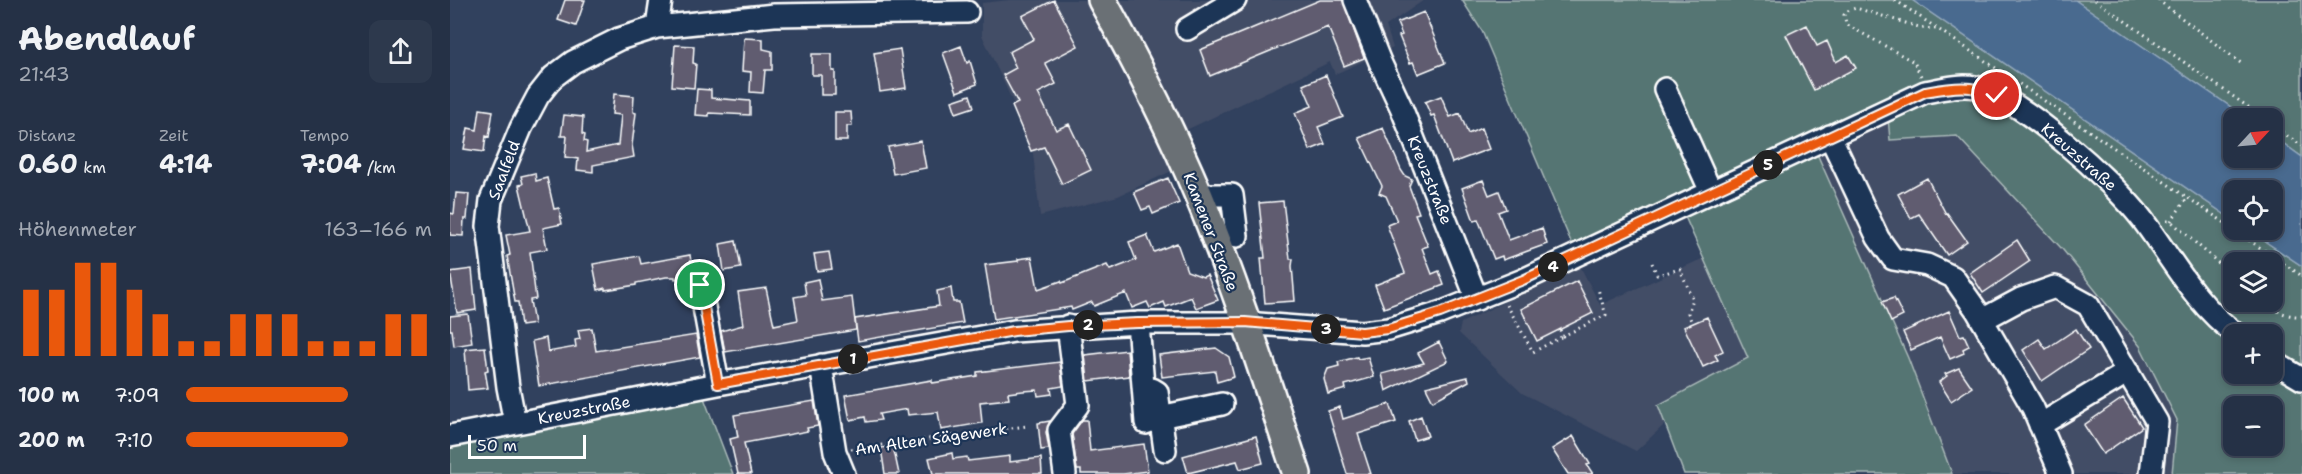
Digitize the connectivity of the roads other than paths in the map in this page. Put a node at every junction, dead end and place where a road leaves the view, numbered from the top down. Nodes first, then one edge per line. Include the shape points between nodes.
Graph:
1 (661, 0) edge
2 (1102, 0) edge
3 (1235, 0) edge
4 (1355, 0) edge
5 (814, 6) edge
6 (967, 12) dead end
7 (657, 27) junction
8 (1187, 29) dead end
9 (1665, 89) dead end
10 (1830, 136) junction
11 (1711, 192) junction
12 (1198, 195) junction
13 (1237, 236) dead end
14 (700, 285) dead end
15 (1478, 299) junction
16 (1982, 320) junction
17 (1245, 322) junction
18 (1138, 323) junction
19 (2223, 325) edge
20 (1068, 326) junction
21 (821, 365) junction
22 (2283, 368) edge
23 (2128, 372) junction
24 (2302, 379) edge
25 (718, 384) junction
26 (1222, 404) dead end
27 (1153, 420) junction
28 (515, 423) junction
29 (2040, 425) junction
30 (450, 436) edge
31 (1164, 450) dead end
32 (844, 474) edge
33 (1065, 474) edge
34 (1297, 474) edge
35 (2061, 474) edge
36 (2151, 474) edge

1 - 7 street
2 - 12 main road, Kamener Straße via 1135,60
3 - 8 street
4 - 15 street, Kreuzstraße
5 - 6 street, Saalfeld
5 - 7 street, Saalfeld via 774,15
7 - 28 street, Saalfeld via 592,51 553,77 520,128 491,200 488,241
9 - 11 street
10 - 11 street, Kreuzstraße
10 - 16 street via 1878,238 1893,259 1927,265 1953,277
10 - 19 street, Kreuzstraße via 1925,92 1956,86 1976,87 1997,95 2078,153 2124,196 2197,298
11 - 15 street, Kreuzstraße
12 - 13 street via 1232,195
12 - 17 main road, Kamener Straße
14 - 25 street
15 - 17 street, Kreuzstraße via 1388,329 1362,332
16 - 23 street via 2021,299 2055,287 2088,305
16 - 29 street
17 - 18 street, Kreuzstraße
17 - 34 main road, Kamener Straße
18 - 20 street, Kreuzstraße
18 - 27 street via 1142,381 1157,393
20 - 21 street, Kreuzstraße via 1014,331
20 - 33 street via 1078,405 1059,430
21 - 25 street, Kreuzstraße
21 - 32 street, Am Alten Sägewerk via 835,452
22 - 24 street
23 - 29 street
23 - 36 street via 2157,422
25 - 28 street, Kreuzstraße
26 - 27 street
27 - 31 street
28 - 30 street, Kreuzstraße
29 - 35 street

